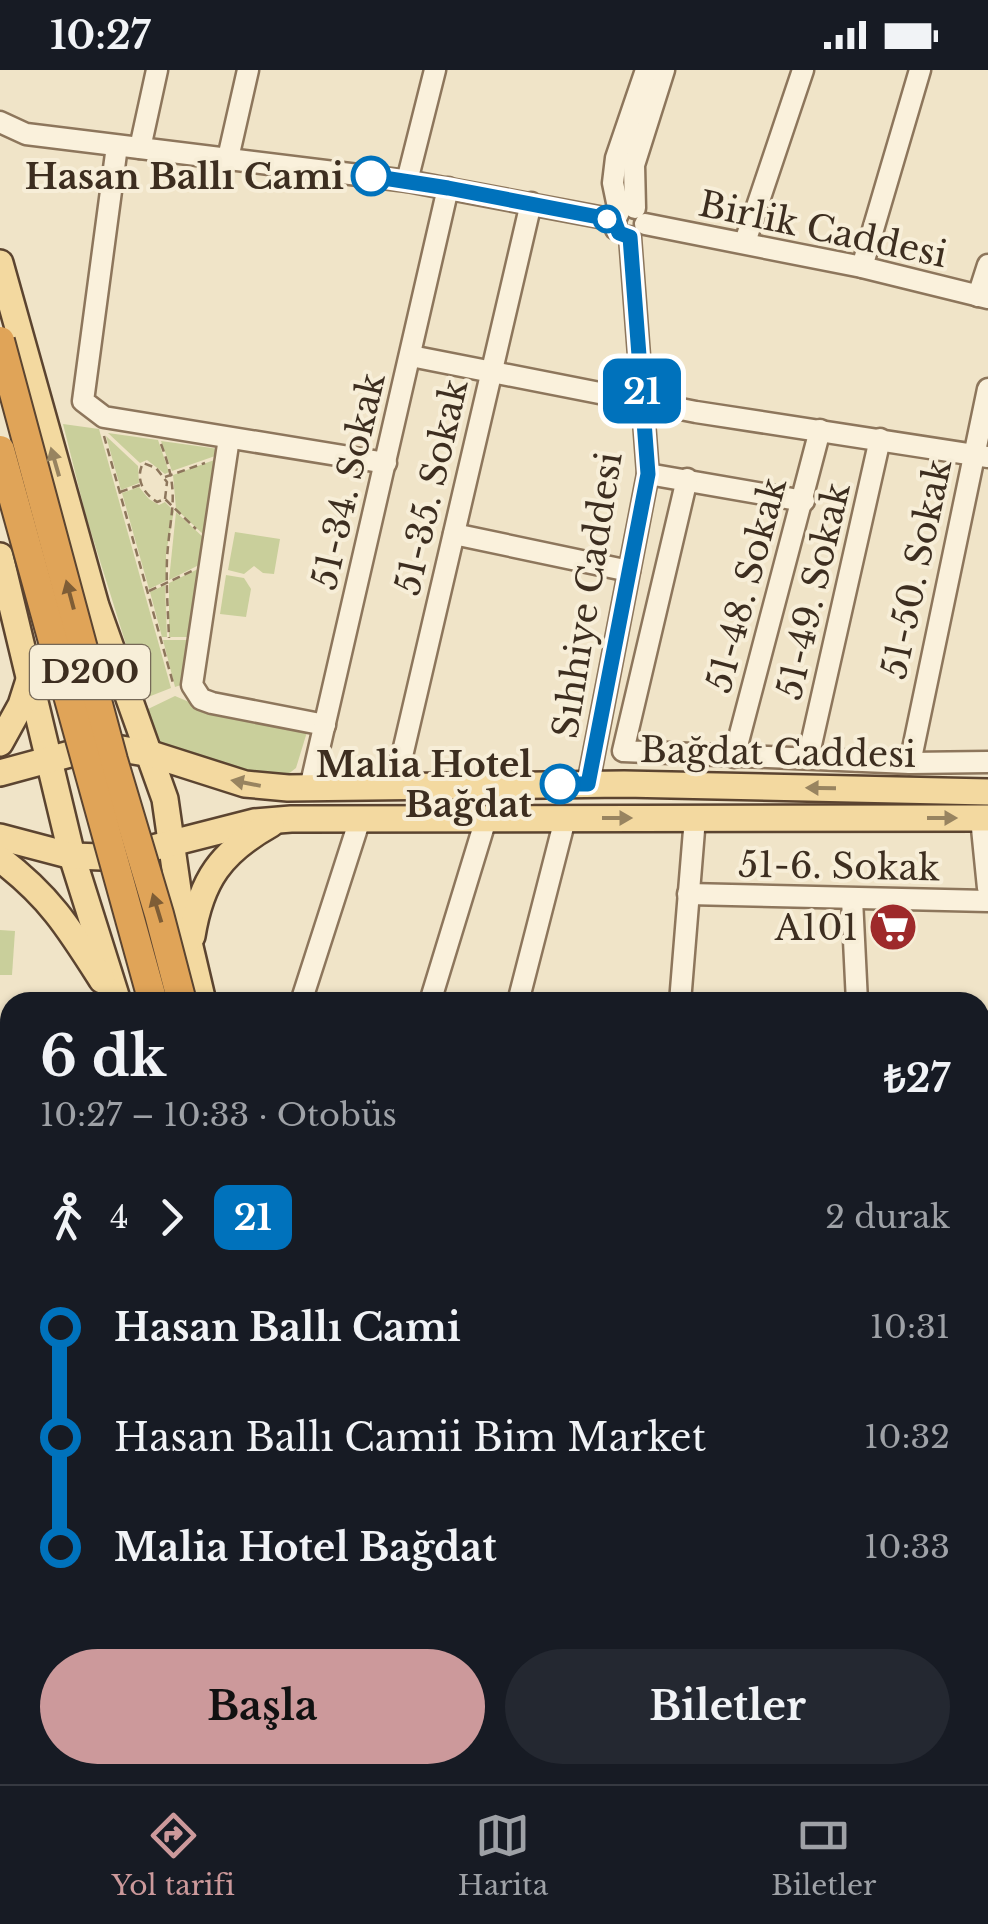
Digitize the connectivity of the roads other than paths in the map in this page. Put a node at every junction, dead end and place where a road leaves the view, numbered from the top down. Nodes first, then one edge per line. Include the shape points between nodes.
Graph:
1 (157, 70) edge
2 (248, 70) edge
3 (434, 70) edge
4 (646, 70) edge
5 (664, 70) edge
6 (803, 70) edge
7 (920, 70) edge
8 (0, 122) edge
9 (117, 146) junction
10 (140, 148) junction
11 (228, 158) junction
12 (407, 181) junction
13 (448, 188) junction
14 (530, 203) junction
15 (629, 220) junction
16 (745, 242) junction
17 (0, 263) edge
18 (988, 265) edge
19 (862, 267) junction
20 (983, 297) edge
21 (0, 341) edge
22 (410, 356) junction
23 (492, 372) junction
24 (988, 390) edge
25 (644, 402) junction
26 (820, 430) junction
27 (880, 439) junction
28 (227, 447) junction
29 (0, 450) edge
30 (981, 455) edge
31 (386, 462) junction
32 (648, 474) junction
33 (686, 479) junction
34 (804, 501) junction
35 (454, 534) junction
36 (0, 556) edge
37 (629, 571) junction
38 (29, 680) junction
39 (324, 726) junction
40 (0, 743) edge
41 (151, 754) junction
42 (734, 757) junction
43 (808, 758) junction
44 (49, 760) junction
45 (988, 762) edge
46 (910, 763) junction
47 (0, 773) edge
48 (588, 784) junction
49 (396, 786) junction
50 (310, 788) junction
51 (988, 792) edge
52 (566, 818) junction
53 (695, 818) junction
54 (985, 818) edge
55 (360, 819) junction
56 (486, 819) junction
57 (278, 820) junction
58 (0, 837) edge
59 (172, 841) junction
60 (72, 856) junction
61 (0, 859) edge
62 (988, 888) edge
63 (688, 894) junction
64 (852, 899) junction
65 (988, 902) edge
66 (190, 951) junction
67 (110, 992) edge
68 (114, 992) edge
69 (150, 992) edge
70 (180, 992) edge
71 (200, 992) edge
72 (303, 992) edge
73 (433, 992) edge
74 (521, 992) edge
75 (681, 992) edge
76 (857, 992) edge

1 - 10 street
2 - 11 street
3 - 12 street
4 - 15 street, Sıhhiye Caddesi via 613,184
5 - 15 street, Sıhhiye Caddesi via 634,165
6 - 16 street
7 - 19 street
8 - 9 street, Birlik Caddesi via 26,134
9 - 10 street, Birlik Caddesi
9 - 28 street via 83,401 104,417
10 - 11 street, Birlik Caddesi
11 - 12 street, Birlik Caddesi
12 - 13 street, Birlik Caddesi
13 - 14 street, Birlik Caddesi
13 - 22 street, 51-34. Sokak
14 - 15 street, Birlik Caddesi
14 - 23 street, 51-35. Sokak
15 - 16 street, Birlik Caddesi
15 - 25 street, Sıhhiye Caddesi
16 - 19 street, Birlik Caddesi
41 -> 17 main road via 88,577
18 - 20 street
19 - 20 street, Birlik Caddesi
70 -> 21 highway, D200, bridge
22 - 23 street
22 - 31 street, 51-34. Sokak
23 - 25 street
23 - 35 street, 51-35. Sokak
24 - 30 street, 51-50. Sokak
25 - 26 street
25 - 32 street, Sıhhiye Caddesi
26 - 27 street
26 - 34 street, 51-48. Sokak
27 - 30 street
27 - 43 street, 51-49. Sokak
28 - 31 street
28 - 39 street via 192,685 212,703
29 - 69 highway, D200, bridge
30 - 46 street, 51-50. Sokak
31 - 39 street, 51-34. Sokak
32 - 33 street
32 - 37 street, Sıhhiye Caddesi
33 - 34 street
33 - 42 street via 623,751
34 - 42 street, 51-48. Sokak
35 - 37 street
35 - 49 street, 51-35. Sokak
36 - 38 main road
37 - 48 street, Sıhhiye Caddesi
38 - 40 main road
38 - 44 main road
39 - 50 street, 51-34. Sokak
41 - 44 main road, Bağdat Caddesi via 110,746
50 -> 41 main road, Bağdat Caddesi via 245,784
41 - 59 main road
42 - 43 street
43 - 46 street
44 - 47 main road, Bağdat Caddesi
44 - 60 main road
45 - 46 street
48 - 49 main road, Bağdat Caddesi
51 -> 48 main road, Bağdat Caddesi
49 - 50 main road, Bağdat Caddesi
52 -> 53 main road, Bağdat Caddesi
52 - 56 main road, Bağdat Caddesi
52 - 74 street
53 -> 54 main road, Bağdat Caddesi
53 - 63 street
54 - 62 street
55 - 56 main road, Bağdat Caddesi
55 - 57 main road, Bağdat Caddesi
55 - 72 street
56 - 73 street
57 - 59 main road, Bağdat Caddesi
57 - 66 main road via 244,840 209,878
58 - 60 main road, Bağdat Caddesi
59 - 60 main road, Bağdat Caddesi via 126,855
59 - 66 main road
60 - 68 main road
61 - 67 main road via 57,910
63 - 64 street, 51-6. Sokak
63 - 75 street
64 - 65 street, 51-6. Sokak
64 - 76 street
66 - 71 main road

